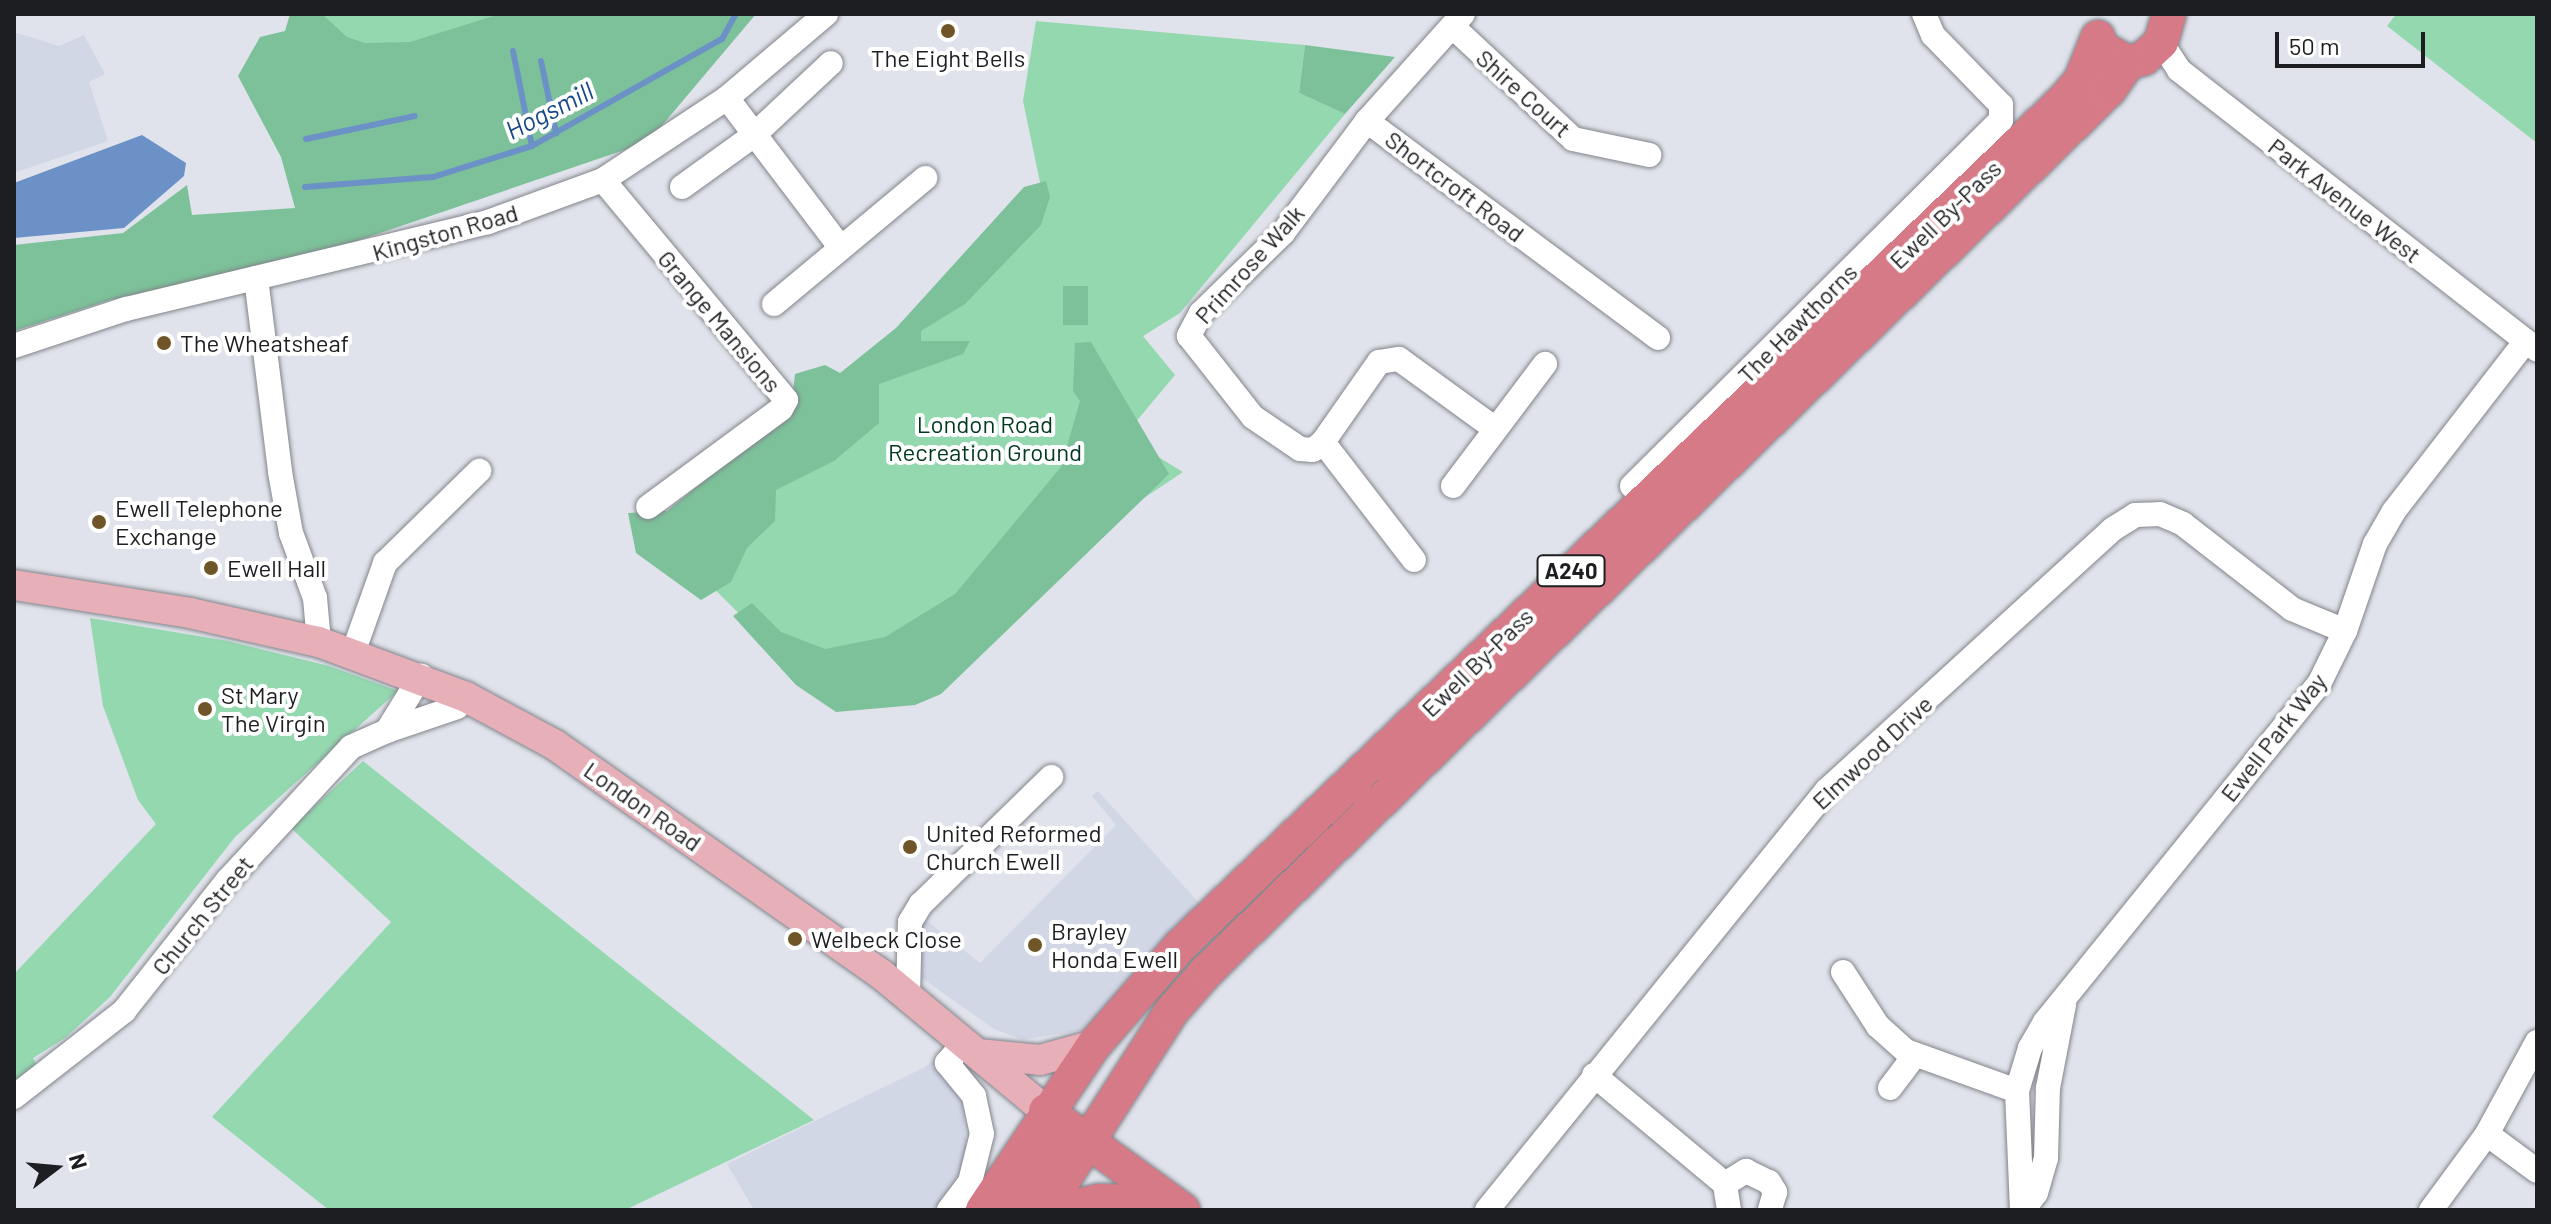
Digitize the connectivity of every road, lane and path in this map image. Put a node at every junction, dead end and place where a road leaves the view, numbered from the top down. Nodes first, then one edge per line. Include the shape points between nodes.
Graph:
1 (826, 14) edge
2 (1924, 14) edge
3 (1458, 21) edge
4 (2096, 26) edge
5 (2165, 28) edge
6 (831, 63) dead end
7 (2128, 63) junction
8 (727, 98) junction
9 (1367, 121) junction
10 (754, 135) junction
11 (1649, 155) dead end
12 (925, 178) dead end
13 (603, 180) junction
14 (682, 187) dead end
15 (841, 248) junction
16 (256, 278) junction
17 (774, 304) dead end
18 (1658, 338) dead end
19 (2531, 345) edge
20 (14, 346) edge
21 (1545, 364) dead end
22 (1494, 428) junction
23 (1323, 442) junction
24 (479, 471) dead end
25 (1453, 486) dead end
26 (1632, 486) dead end
27 (648, 507) dead end
28 (1414, 560) dead end
29 (14, 585) edge
30 (2345, 631) junction
31 (319, 642) junction
32 (353, 653) junction
33 (421, 676) junction
34 (466, 697) junction
35 (387, 731) junction
36 (1051, 777) dead end
37 (1843, 972) dead end
38 (2067, 995) junction
39 (908, 996) junction
40 (1169, 1015) junction
41 (2537, 1042) edge
42 (1094, 1045) junction
43 (971, 1048) junction
44 (1915, 1055) junction
45 (1594, 1075) junction
46 (1890, 1088) dead end
47 (2017, 1091) junction
48 (14, 1097) edge
49 (1046, 1111) junction
50 (2487, 1134) junction
51 (1088, 1144) junction
52 (2537, 1171) edge
53 (1725, 1184) junction
54 (1178, 1207) edge
55 (949, 1210) edge
56 (983, 1210) edge
57 (1011, 1210) edge
58 (1044, 1210) edge
59 (1058, 1210) edge
60 (1487, 1210) edge
61 (1729, 1210) edge
62 (1770, 1210) edge
63 (2023, 1210) edge
64 (2431, 1210) edge

1 - 8 street, Kingston Road
2 - 26 street, The Hawthorns via 1933,35 2001,105 2001,120
3 - 9 street, Shortcroft Road
3 - 11 street, Shire Court via 1573,139
4 - 7 highway via 2112,56
4 - 42 highway, Ewell By-Pass / A240 via 2081,80 2065,99 1181,945
5 - 7 highway via 2144,58
5 - 19 street, Park Avenue West via 2179,70
6 - 10 street
7 - 40 highway, Ewell By-Pass / A240 via 2109,90 1207,971
8 - 10 street
8 - 13 street, Kingston Road
9 - 18 street, Shortcroft Road
9 - 23 street, Primrose Walk via 1283,233 1201,313 1189,336 1253,417 1300,449 1313,450
10 - 14 street
10 - 15 street
12 - 15 street
13 - 16 street, Kingston Road via 488,222
13 - 27 street, Grange Mansions via 786,400 781,409
15 - 17 street
16 - 20 street, Kingston Road via 126,309
16 - 31 street via 283,487 291,533 315,598
19 - 30 street, Ewell Park Way via 2394,511 2375,544
21 - 22 street
22 - 23 street via 1399,359 1379,362
22 - 25 street
23 - 28 street
24 - 32 street via 385,563
29 - 31 main road, London Road via 190,613
30 - 38 street, Ewell Park Way via 2319,684
30 - 45 street, Elmwood Drive via 2292,609 2183,524 2160,514 2135,515 2113,529 1827,790
31 - 32 main road, London Road
32 - 33 main road, London Road
33 - 34 main road, London Road
33 - 35 street
34 - 35 street, Church Street via 457,707
34 - 39 main road, London Road via 555,745
35 - 48 street, Church Street via 351,747 228,880 124,1011
36 - 39 street via 921,904 910,922
37 - 44 street via 1878,1026
38 - 47 street, Ewell Park Way via 2030,1048
38 - 63 street, Ewell Park Way via 2051,1065 2046,1158 2036,1193
39 - 43 main road, London Road
40 - 49 highway via 1131,1036 1079,1102 1063,1112
40 - 51 highway, Ewell By-Pass / A240
41 - 50 street
42 - 43 main road via 1040,1060
42 - 49 highway, Ewell By-Pass / A240
43 - 49 main road, London Road
43 - 55 street via 947,1063 974,1096 982,1134 970,1182
44 - 46 street
44 - 47 street
45 - 53 street
45 - 60 street, Elmwood Drive
47 - 63 street, Ewell Park Way
49 - 51 highway, London Road
49 - 56 highway, Ewell By-Pass
50 - 52 street
50 - 64 street
51 - 54 highway, London Road
51 - 57 highway via 1058,1143
51 - 58 highway, Ewell By-Pass
53 - 61 street
53 - 62 street via 1746,1171 1758,1174 1775,1192
54 - 59 highway via 1099,1201

